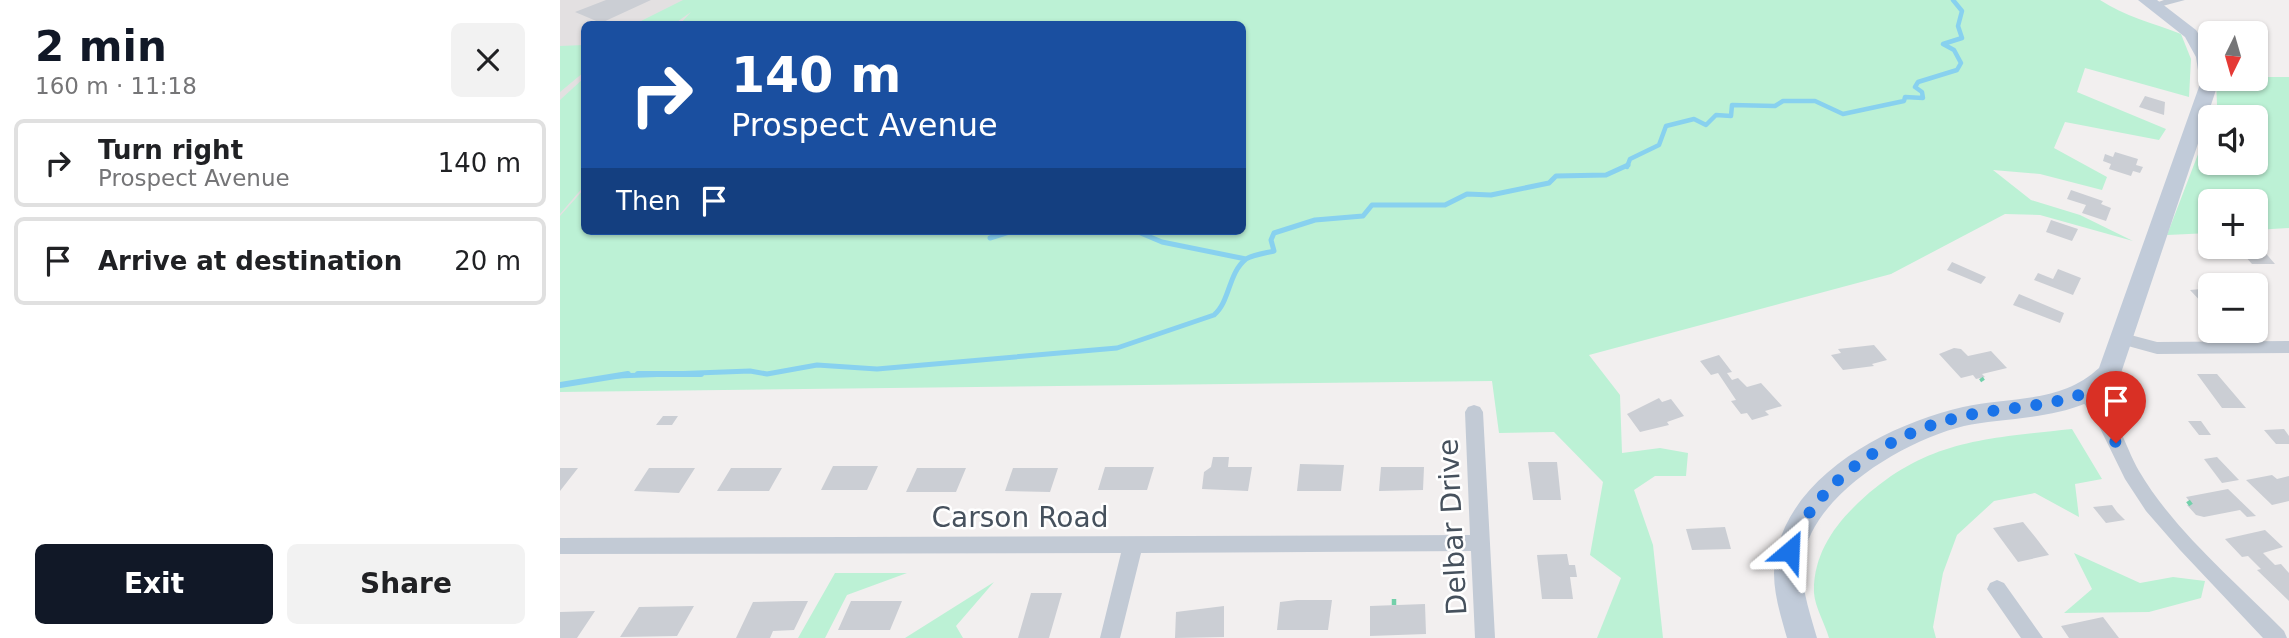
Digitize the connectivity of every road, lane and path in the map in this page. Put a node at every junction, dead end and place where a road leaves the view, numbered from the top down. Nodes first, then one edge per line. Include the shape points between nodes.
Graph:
1 (2180, 0) edge
2 (2150, 2) edge
3 (2123, 339) junction
4 (2289, 347) edge
5 (2084, 393) junction
6 (1474, 412) dead end
7 (1480, 543) junction
8 (1133, 545) junction
9 (560, 546) edge
10 (1997, 589) dead end
11 (1110, 638) edge
12 (1485, 638) edge
13 (1802, 638) edge
14 (2033, 638) edge
15 (2277, 638) edge

1 - 2 street
2 - 3 street via 2197,42 2208,68 2208,84
3 - 4 street via 2157,348
3 - 5 street via 2109,373
5 - 13 street via 1944,421 1888,445 1845,476 1807,517 1790,551 1791,600
5 - 15 street via 2099,408 2127,467 2154,506
6 - 7 street, Delbar Drive
7 - 8 street, Carson Road
7 - 12 street, Delbar Drive
8 - 9 street, Carson Road
8 - 11 street
10 - 14 street

